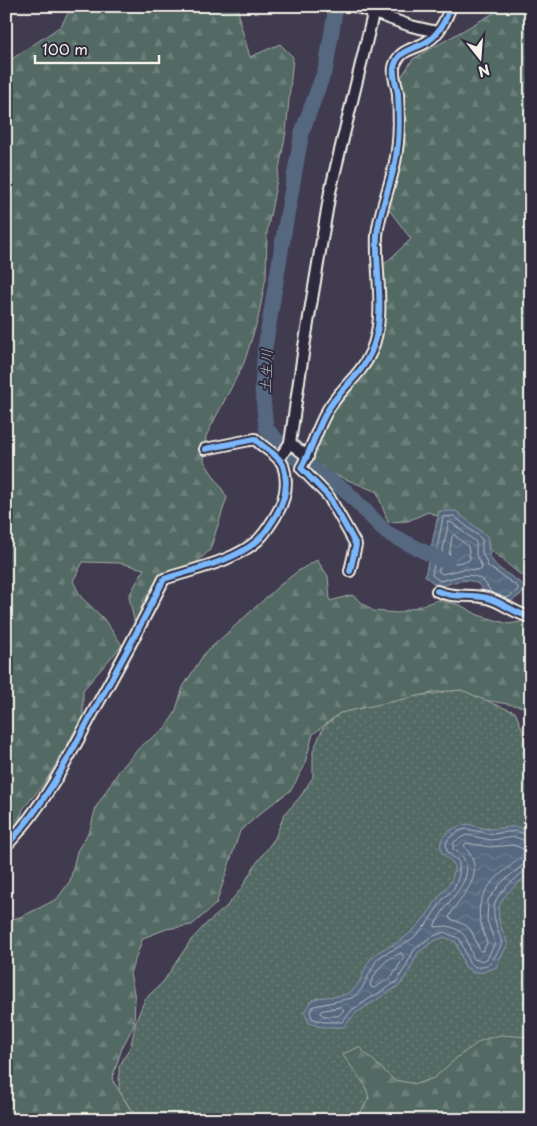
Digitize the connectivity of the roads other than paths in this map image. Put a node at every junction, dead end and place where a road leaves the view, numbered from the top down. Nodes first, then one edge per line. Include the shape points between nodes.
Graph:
1 (354, 6) edge
2 (451, 6) edge
3 (374, 9) edge
4 (437, 32) junction
5 (289, 444) junction
6 (205, 449) dead end
7 (308, 457) junction
8 (279, 459) junction
9 (350, 571) dead end
10 (437, 591) dead end
11 (531, 617) edge
12 (6, 846) edge

1 - 3 street
2 - 4 street
3 - 4 street via 411,26
3 - 5 street via 330,192
4 - 7 street via 428,41 409,48 395,64 399,132 377,237 380,304 377,332 363,366 326,412
5 - 7 street
5 - 8 street
6 - 8 street via 255,439
7 - 9 street via 301,468 329,497 356,545
8 - 12 street via 286,489 282,507 271,524 249,547 225,559 164,579 60,774 40,805
10 - 11 street via 450,596 488,598

